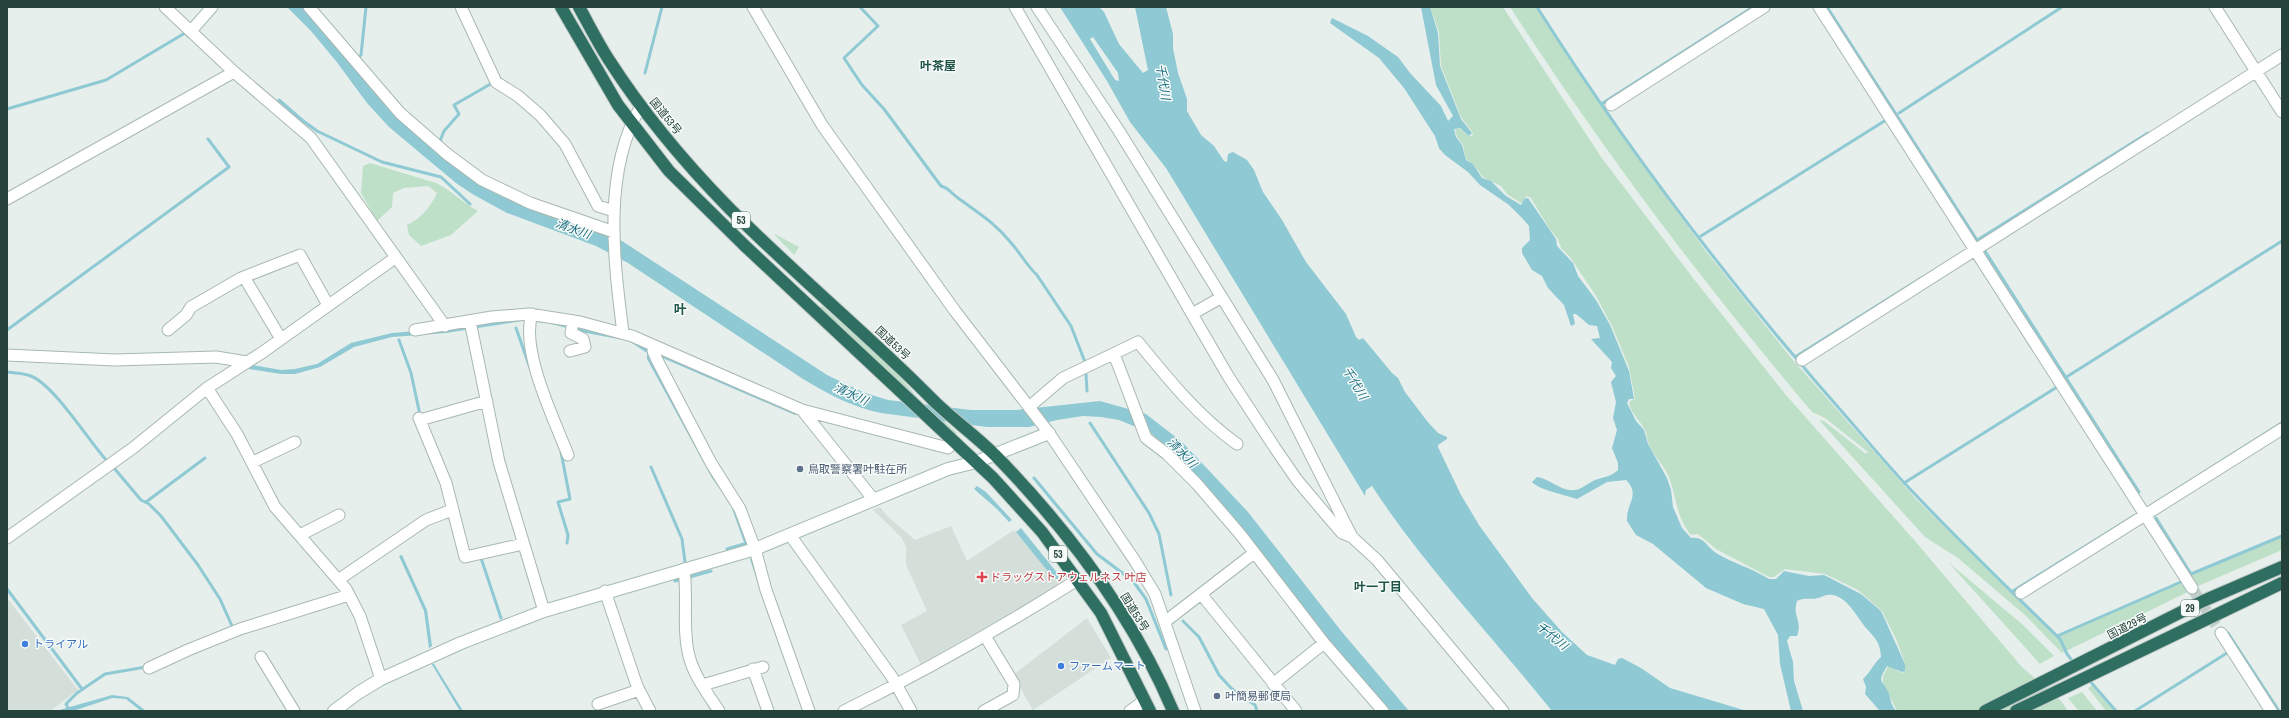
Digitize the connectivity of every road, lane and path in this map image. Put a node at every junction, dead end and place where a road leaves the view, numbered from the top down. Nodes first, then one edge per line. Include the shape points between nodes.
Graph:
1 (165, 7) edge
2 (212, 7) edge
3 (309, 7) edge
4 (461, 7) edge
5 (561, 7) edge
6 (579, 7) edge
7 (753, 7) edge
8 (1015, 7) edge
9 (1037, 7) edge
10 (1764, 7) edge
11 (1820, 7) edge
12 (2214, 7) edge
13 (191, 31) junction
14 (2282, 55) edge
15 (234, 72) junction
16 (2256, 72) junction
17 (1611, 105) dead end
18 (641, 106) junction
19 (2282, 112) edge
20 (631, 123) junction
21 (7, 199) edge
22 (614, 211) junction
23 (614, 232) junction
24 (1975, 249) junction
25 (395, 258) junction
26 (244, 277) junction
27 (1222, 297) junction
28 (328, 305) junction
29 (532, 314) junction
30 (1192, 314) junction
31 (470, 321) junction
32 (573, 321) junction
33 (445, 326) junction
34 (168, 330) dead end
35 (415, 330) dead end
36 (623, 333) junction
37 (281, 339) junction
38 (654, 346) junction
39 (570, 352) dead end
40 (1114, 354) junction
41 (7, 355) edge
42 (1802, 360) dead end
43 (247, 362) junction
44 (207, 388) junction
45 (487, 402) junction
46 (1029, 407) junction
47 (802, 410) junction
48 (2282, 429) edge
49 (1049, 433) junction
50 (295, 442) dead end
51 (1237, 444) dead end
52 (948, 448) dead end
53 (994, 454) junction
54 (568, 455) dead end
55 (253, 462) junction
56 (976, 462) junction
57 (874, 500) junction
58 (452, 510) junction
59 (339, 515) dead end
60 (2146, 515) junction
61 (300, 535) junction
62 (790, 535) junction
63 (1352, 536) junction
64 (7, 538) edge
65 (523, 544) junction
66 (756, 548) junction
67 (1254, 553) junction
68 (2282, 567) edge
69 (684, 569) junction
70 (338, 580) junction
71 (1077, 580) junction
72 (2282, 583) edge
73 (2192, 588) tunnel mouth
74 (606, 591) junction
75 (2021, 593) dead end
76 (1201, 594) junction
77 (349, 595) junction
78 (544, 610) junction
79 (1166, 621) junction
80 (2221, 633) tunnel mouth
81 (985, 636) junction
82 (1324, 643) junction
83 (261, 657) dead end
84 (149, 668) dead end
85 (381, 679) junction
86 (1273, 684) junction
87 (703, 685) junction
88 (897, 685) junction
89 (639, 690) junction
90 (1145, 700) junction
91 (598, 704) dead end
92 (294, 711) edge
93 (334, 711) edge
94 (650, 711) edge
95 (719, 711) edge
96 (768, 711) edge
97 (809, 711) edge
98 (844, 711) edge
99 (911, 711) edge
100 (984, 711) edge
101 (1130, 711) edge
102 (1150, 711) edge
103 (1173, 711) edge
104 (1195, 711) edge
105 (1296, 711) edge
106 (1383, 711) edge
107 (1503, 711) edge
108 (1985, 711) edge
109 (2016, 711) edge
110 (2271, 711) edge

1 - 13 street
2 - 13 street
3 - 23 street via 400,113 476,176 530,203
4 - 22 street via 496,82 540,115 565,144 598,206
5 - 20 highway, 53 via 584,50
6 - 18 highway, 国道53号 / 53 via 608,59
7 - 46 street via 822,125 955,311
8 - 30 street
9 - 27 street via 1119,131
10 - 17 street
11 - 24 street
12 - 16 street
13 - 15 street
14 - 16 street
15 - 21 street
15 - 25 street via 311,138
16 - 19 street
16 - 24 street
18 - 20 street
18 - 53 highway, 国道53号 / 53 via 689,165 729,208 936,404
20 - 22 street via 616,184
20 - 56 highway, 53 via 669,171 714,216
22 - 23 street
23 - 36 street via 616,280
24 - 42 street
24 - 60 street
25 - 28 street
25 - 33 street
26 - 28 street via 300,255
26 - 34 street via 191,307 186,315
26 - 37 street
27 - 30 street
27 - 63 street via 1273,380
28 - 37 street
29 - 31 street
29 - 32 street
29 - 54 street via 529,323 530,352
30 - 63 street via 1228,376 1297,480 1342,533
31 - 33 street
31 - 45 street
32 - 36 street
32 - 39 street via 571,333 584,339 586,347
33 - 35 street
36 - 38 street
37 - 43 street
38 - 47 street
38 - 66 street via 653,351 657,360 686,416 718,474 737,502
40 - 46 street via 1063,378
40 - 51 street via 1138,342 1182,396 1212,426
40 - 67 street via 1146,438 1167,454 1197,484
41 - 43 street via 115,360 216,356
43 - 44 street
44 - 55 street
44 - 64 street via 133,448
45 - 58 street via 419,419 442,470
45 - 65 street via 500,462
46 - 49 street
47 - 52 street
47 - 57 street
48 - 60 street
49 - 53 street
49 - 79 street via 1156,594
50 - 55 street
53 - 56 street
53 - 103 highway, 国道53号 / 53 via 1058,525 1097,578 1150,662
55 - 61 street via 275,507
56 - 57 street via 948,469
56 - 71 highway, 53 via 1042,532
57 - 62 street
58 - 65 street via 465,557
58 - 70 street via 426,520
59 - 61 street
60 - 73 street
60 - 75 street
61 - 70 street
62 - 66 street
62 - 88 street
63 - 107 street via 1377,560
65 - 78 street
66 - 69 street
66 - 97 street via 766,590
67 - 76 street
67 - 82 street
68 - 108 highway, 国道29号 / 29 via 2203,601
69 - 74 street
69 - 87 street via 686,640 689,657
70 - 77 street
71 - 81 street via 1040,605
71 - 90 highway, 53 via 1100,614
72 - 109 highway, 29
74 - 78 street
74 - 89 street
76 - 79 street
76 - 86 street
77 - 84 street via 234,631
77 - 85 street via 360,616
78 - 85 street
79 - 104 street
80 - 110 street
81 - 88 street
81 - 100 street via 1014,684 1013,695
82 - 86 street
82 - 106 street
83 - 92 street
85 - 93 street
86 - 105 street
87 - 95 street
87 - 96 street via 758,668
88 - 98 street
88 - 99 street
89 - 91 street
89 - 94 street
90 - 101 street
90 - 102 highway, 53

